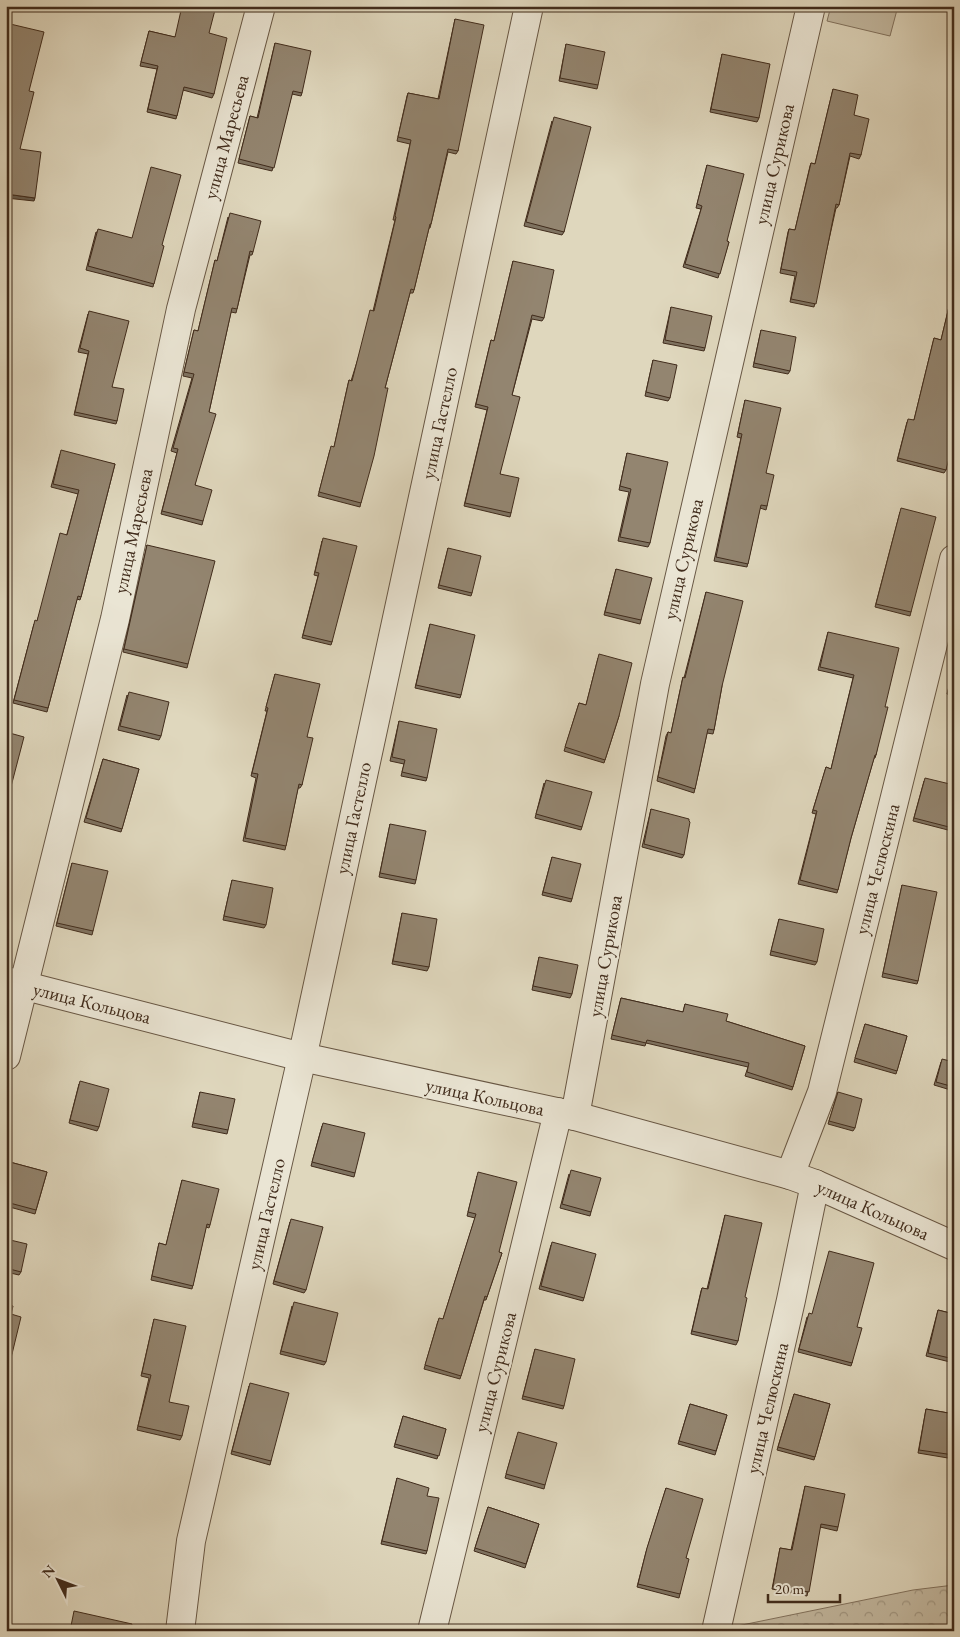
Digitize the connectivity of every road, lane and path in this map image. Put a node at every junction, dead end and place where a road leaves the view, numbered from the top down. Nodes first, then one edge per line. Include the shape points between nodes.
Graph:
1 (261, 6) edge
2 (529, 6) edge
3 (811, 6) edge
4 (954, 559) edge
5 (15, 983) edge
6 (6, 1056) edge
7 (302, 1057) junction
8 (566, 1114) junction
9 (790, 1175) junction
10 (815, 1184) junction
11 (954, 1246) edge
12 (180, 1631) edge
13 (432, 1631) edge
14 (716, 1631) edge

1 - 5 street, улица Маресьева via 181,309 115,619
2 - 7 street, улица Гастелло
3 - 8 street, улица Сурикова via 655,684
4 - 9 street, улица Челюскина via 822,1092
5 - 6 street, улица Маресьева
5 - 7 street, улица Кольцова
7 - 8 street, улица Кольцова
7 - 12 street, улица Гастелло via 191,1541
8 - 9 street, улица Кольцова
8 - 13 street, улица Сурикова
9 - 10 street, улица Кольцова
10 - 11 street, улица Кольцова
10 - 14 street, улица Челюскина

